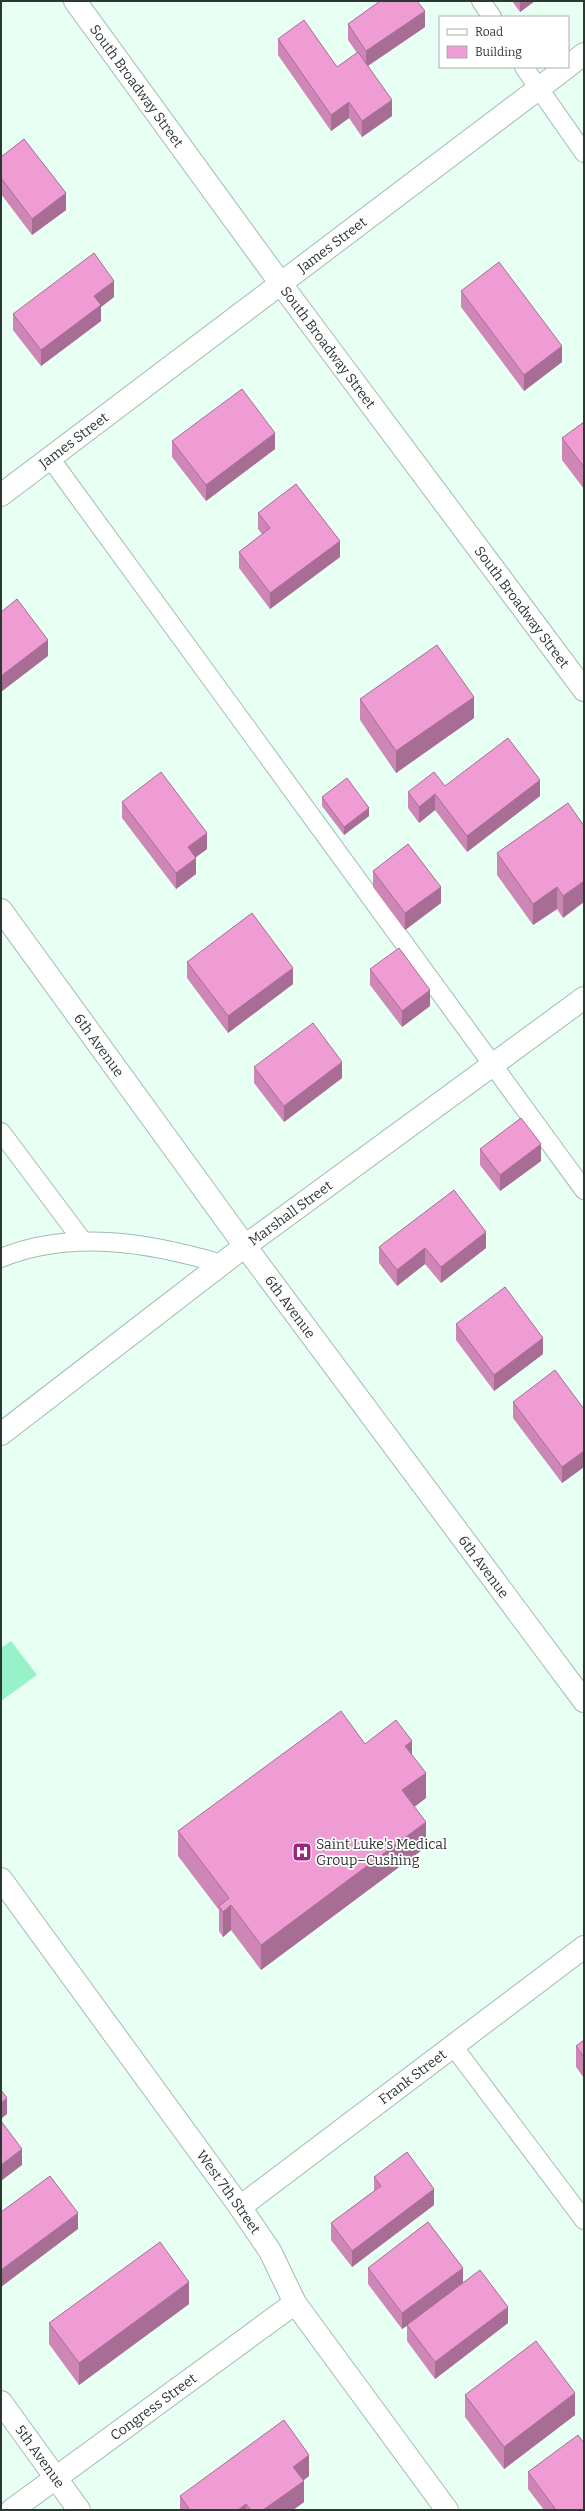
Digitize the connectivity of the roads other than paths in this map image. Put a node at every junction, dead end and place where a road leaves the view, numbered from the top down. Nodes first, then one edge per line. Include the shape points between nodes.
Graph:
1 (75, 1) edge
2 (481, 1) edge
3 (491, 16) edge
4 (584, 54) edge
5 (569, 66) edge
6 (525, 68) edge
7 (567, 68) edge
8 (538, 89) junction
9 (584, 152) edge
10 (281, 284) junction
11 (50, 458) junction
12 (1, 495) edge
13 (584, 690) edge
14 (3, 917) edge
15 (584, 998) edge
16 (493, 1065) junction
17 (1, 1132) edge
18 (584, 1190) edge
19 (82, 1240) junction
20 (245, 1246) junction
21 (1, 1258) edge
22 (222, 1264) junction
23 (1, 1434) edge
24 (584, 1701) edge
25 (1, 1879) edge
26 (584, 1947) edge
27 (453, 2046) junction
28 (240, 2207) junction
29 (584, 2220) edge
30 (295, 2303) junction
31 (1, 2402) edge
32 (55, 2477) junction
33 (12, 2510) edge
34 (79, 2510) edge
35 (447, 2510) edge

1 - 10 street, South Broadway Street
2 - 3 lane
4 - 5 street, James Street
6 - 8 lane
7 - 8 street, James Street
8 - 9 lane
8 - 10 street, James Street
10 - 11 street, James Street
10 - 13 street, South Broadway Street
11 - 12 street, James Street
11 - 16 lane
14 - 20 street, 6th Avenue
15 - 16 street, Marshall Street
16 - 18 lane
16 - 20 street, Marshall Street
17 - 19 lane
19 - 21 lane via 24,1248
19 - 22 lane via 172,1249
20 - 22 street, Marshall Street
20 - 24 street, 6th Avenue
22 - 23 street, Marshall Street
25 - 28 street, West 7th Street
26 - 27 street, Frank Street
27 - 28 street, Frank Street
27 - 29 lane
28 - 30 street, West 7th Street via 270,2251
30 - 32 street, Congress Street
30 - 35 street, West 7th Street
31 - 32 street, 5th Avenue
32 - 33 street, Congress Street
32 - 34 street, 5th Avenue

